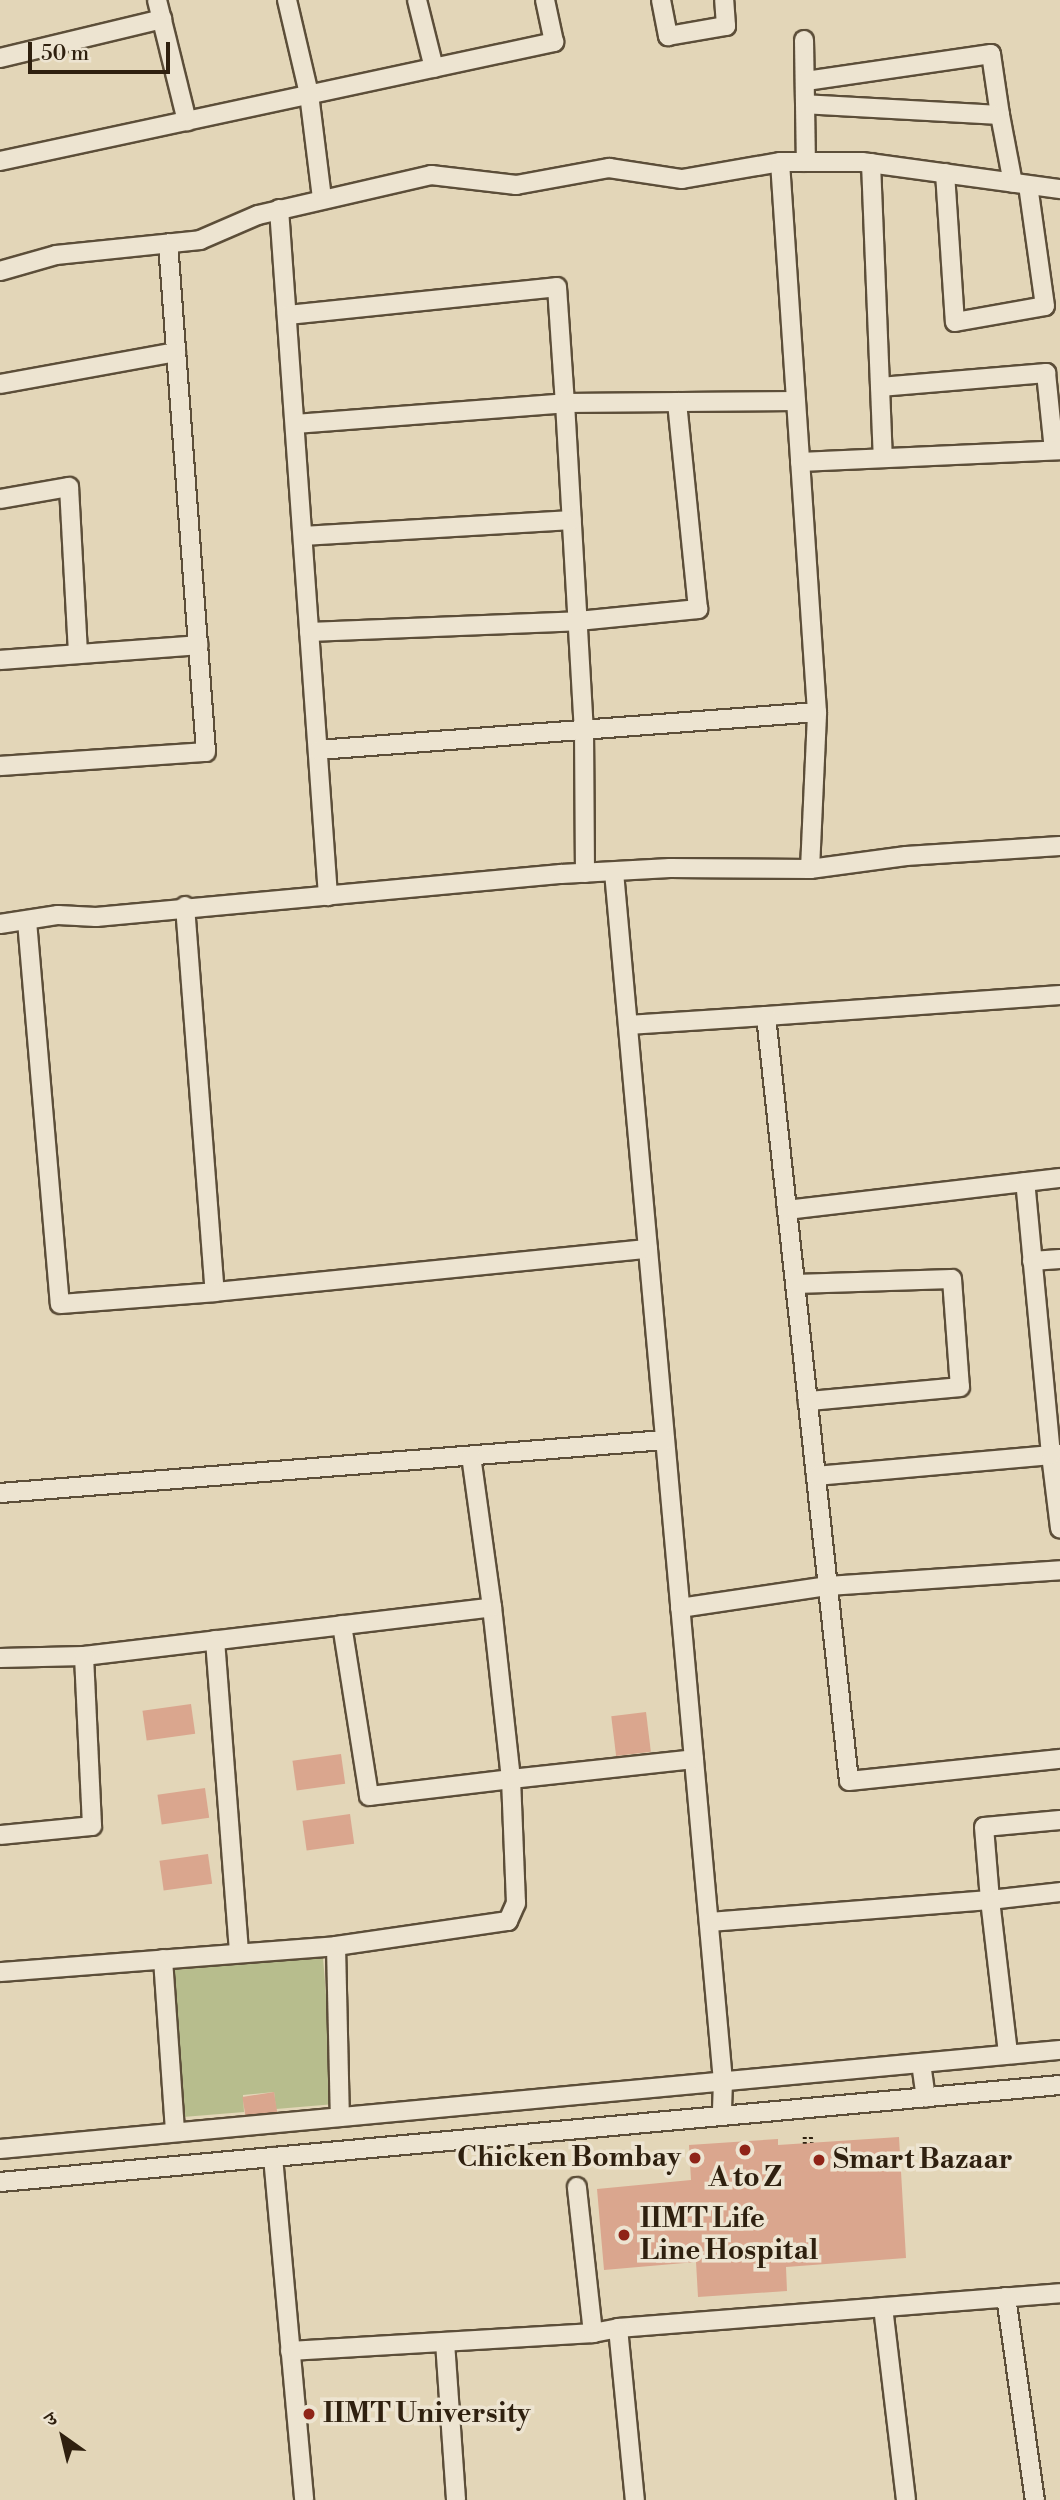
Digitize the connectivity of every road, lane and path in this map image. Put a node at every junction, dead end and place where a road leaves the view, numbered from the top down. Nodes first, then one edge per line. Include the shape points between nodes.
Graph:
1 (158, 0) edge
2 (287, 0) edge
3 (417, 0) edge
4 (545, 0) edge
5 (661, 0) edge
6 (724, 0) edge
7 (162, 19) junction
8 (804, 40) dead end
9 (0, 58) edge
10 (434, 68) junction
11 (806, 81) junction
12 (309, 94) junction
13 (806, 104) junction
14 (1000, 115) junction
15 (187, 121) junction
16 (0, 161) edge
17 (780, 162) junction
18 (806, 162) junction
19 (871, 163) junction
20 (944, 173) junction
21 (1021, 184) junction
22 (1060, 189) edge
23 (322, 199) junction
24 (279, 209) junction
25 (168, 243) junction
26 (0, 271) edge
27 (287, 315) junction
28 (176, 352) junction
29 (0, 384) edge
30 (880, 387) junction
31 (796, 401) junction
32 (677, 402) junction
33 (565, 403) junction
34 (295, 424) junction
35 (1057, 450) edge
36 (883, 458) junction
37 (800, 462) junction
38 (0, 499) edge
39 (572, 520) junction
40 (303, 536) junction
41 (578, 621) junction
42 (309, 632) junction
43 (198, 645) junction
44 (78, 654) junction
45 (0, 660) edge
46 (817, 712) junction
47 (584, 730) junction
48 (318, 750) junction
49 (0, 766) edge
50 (1060, 846) edge
51 (810, 869) junction
52 (614, 872) junction
53 (585, 873) junction
54 (328, 896) junction
55 (185, 906) junction
56 (27, 920) junction
57 (0, 924) edge
58 (1060, 995) edge
59 (766, 1016) junction
60 (628, 1025) junction
61 (1060, 1178) edge
62 (1025, 1182) junction
63 (787, 1210) junction
64 (648, 1249) junction
65 (1060, 1258) edge
66 (1032, 1261) junction
67 (795, 1284) junction
68 (215, 1292) junction
69 (808, 1401) junction
70 (666, 1440) junction
71 (1055, 1454) edge
72 (471, 1456) junction
73 (816, 1476) junction
74 (0, 1493) edge
75 (1060, 1528) edge
76 (1060, 1570) edge
77 (828, 1586) junction
78 (492, 1607) junction
79 (680, 1608) junction
80 (342, 1625) junction
81 (215, 1640) junction
82 (83, 1656) junction
83 (0, 1658) edge
84 (694, 1759) junction
85 (1060, 1759) edge
86 (511, 1779) junction
87 (1060, 1820) edge
88 (0, 1835) edge
89 (1060, 1892) edge
90 (990, 1900) junction
91 (709, 1922) junction
92 (336, 1946) junction
93 (239, 1953) junction
94 (163, 1959) junction
95 (0, 1972) edge
96 (1060, 2050) edge
97 (1008, 2054) junction
98 (921, 2063) junction
99 (723, 2081) junction
100 (1060, 2085) edge
101 (926, 2098) junction
102 (722, 2116) junction
103 (340, 2117) junction
104 (175, 2132) junction
105 (805, 2137) dead end
106 (811, 2137) dead end
107 (811, 2143) dead end
108 (805, 2144) dead end
109 (0, 2149) edge
110 (273, 2157) junction
111 (0, 2182) edge
112 (577, 2187) dead end
113 (1060, 2293) edge
114 (1006, 2297) junction
115 (883, 2307) junction
116 (618, 2328) junction
117 (593, 2333) junction
118 (445, 2342) junction
119 (290, 2351) junction
120 (304, 2500) edge
121 (456, 2500) edge
122 (635, 2500) edge
123 (906, 2500) edge
124 (1035, 2500) edge

1 - 7 street
2 - 12 street
3 - 10 street
4 - 10 street via 554,42
5 - 6 street via 668,36 726,26
7 - 9 street
7 - 15 street
8 - 11 street
10 - 12 street
11 - 13 street
11 - 14 street via 990,54
12 - 15 street
12 - 23 street
13 - 14 street
13 - 18 street
14 - 21 street
15 - 16 street
17 - 18 street
17 - 23 street via 682,179 609,168 516,184 431,175
17 - 31 street
18 - 19 street
19 - 20 street
19 - 30 street
20 - 21 street
20 - 21 street via 955,322 1045,306
21 - 22 street
23 - 24 street
24 - 25 street via 200,240
24 - 27 street
25 - 26 street via 55,255
25 - 28 street
27 - 33 street via 557,287
27 - 34 street
28 - 29 street
28 - 43 street
30 - 35 street via 1046,373
30 - 36 street
31 - 32 street
31 - 37 street
32 - 33 street
32 - 41 street via 698,609
33 - 34 street
33 - 39 street
34 - 40 street
35 - 36 street
36 - 37 street
37 - 46 street
38 - 44 street via 69,487
39 - 40 street
39 - 41 street
40 - 42 street
41 - 42 street
41 - 47 street
42 - 48 street
43 - 44 street
43 - 49 street via 206,752
44 - 45 street
46 - 47 street
46 - 51 street
47 - 48 street
47 - 53 street
48 - 54 street
50 - 51 street via 906,856
51 - 52 street
52 - 53 street
52 - 60 street
53 - 54 street
54 - 55 street
55 - 56 street
55 - 68 street
56 - 57 street
56 - 68 street via 60,1304
58 - 59 street
59 - 60 street
59 - 63 street
60 - 64 street
61 - 62 street
62 - 63 street
62 - 66 street
63 - 67 street
64 - 68 street
64 - 70 street
65 - 66 street
66 - 71 street
67 - 69 street
67 - 69 street via 952,1279 960,1387
69 - 73 street
70 - 72 street
70 - 79 street
71 - 73 street
71 - 75 street
72 - 74 street
72 - 78 street
73 - 77 street
76 - 77 street
77 - 79 street
77 - 85 street via 849,1781
78 - 80 street
78 - 86 street
79 - 84 street
80 - 81 street
80 - 86 street via 369,1796
81 - 82 street
81 - 93 street
82 - 83 street
82 - 88 street via 92,1826
84 - 86 street
84 - 91 street
86 - 92 street via 516,1903 508,1921
87 - 90 street via 984,1827
89 - 90 street
90 - 91 street
90 - 97 street
91 - 99 street
92 - 93 street
92 - 103 street
93 - 94 street
94 - 95 street
94 - 104 street
96 - 97 street
97 - 98 street
98 - 99 street
98 - 101 street
99 - 102 street
99 - 103 street
100 - 101 street
101 - 102 street
102 - 110 street
103 - 104 street
104 - 109 street
105 - 108 path
106 - 107 path
110 - 111 street
110 - 119 street
112 - 117 street
113 - 114 street
114 - 115 street
114 - 124 street
115 - 116 street
115 - 123 street
116 - 117 street
116 - 122 street
117 - 118 street
118 - 119 street
118 - 121 street
119 - 120 street

